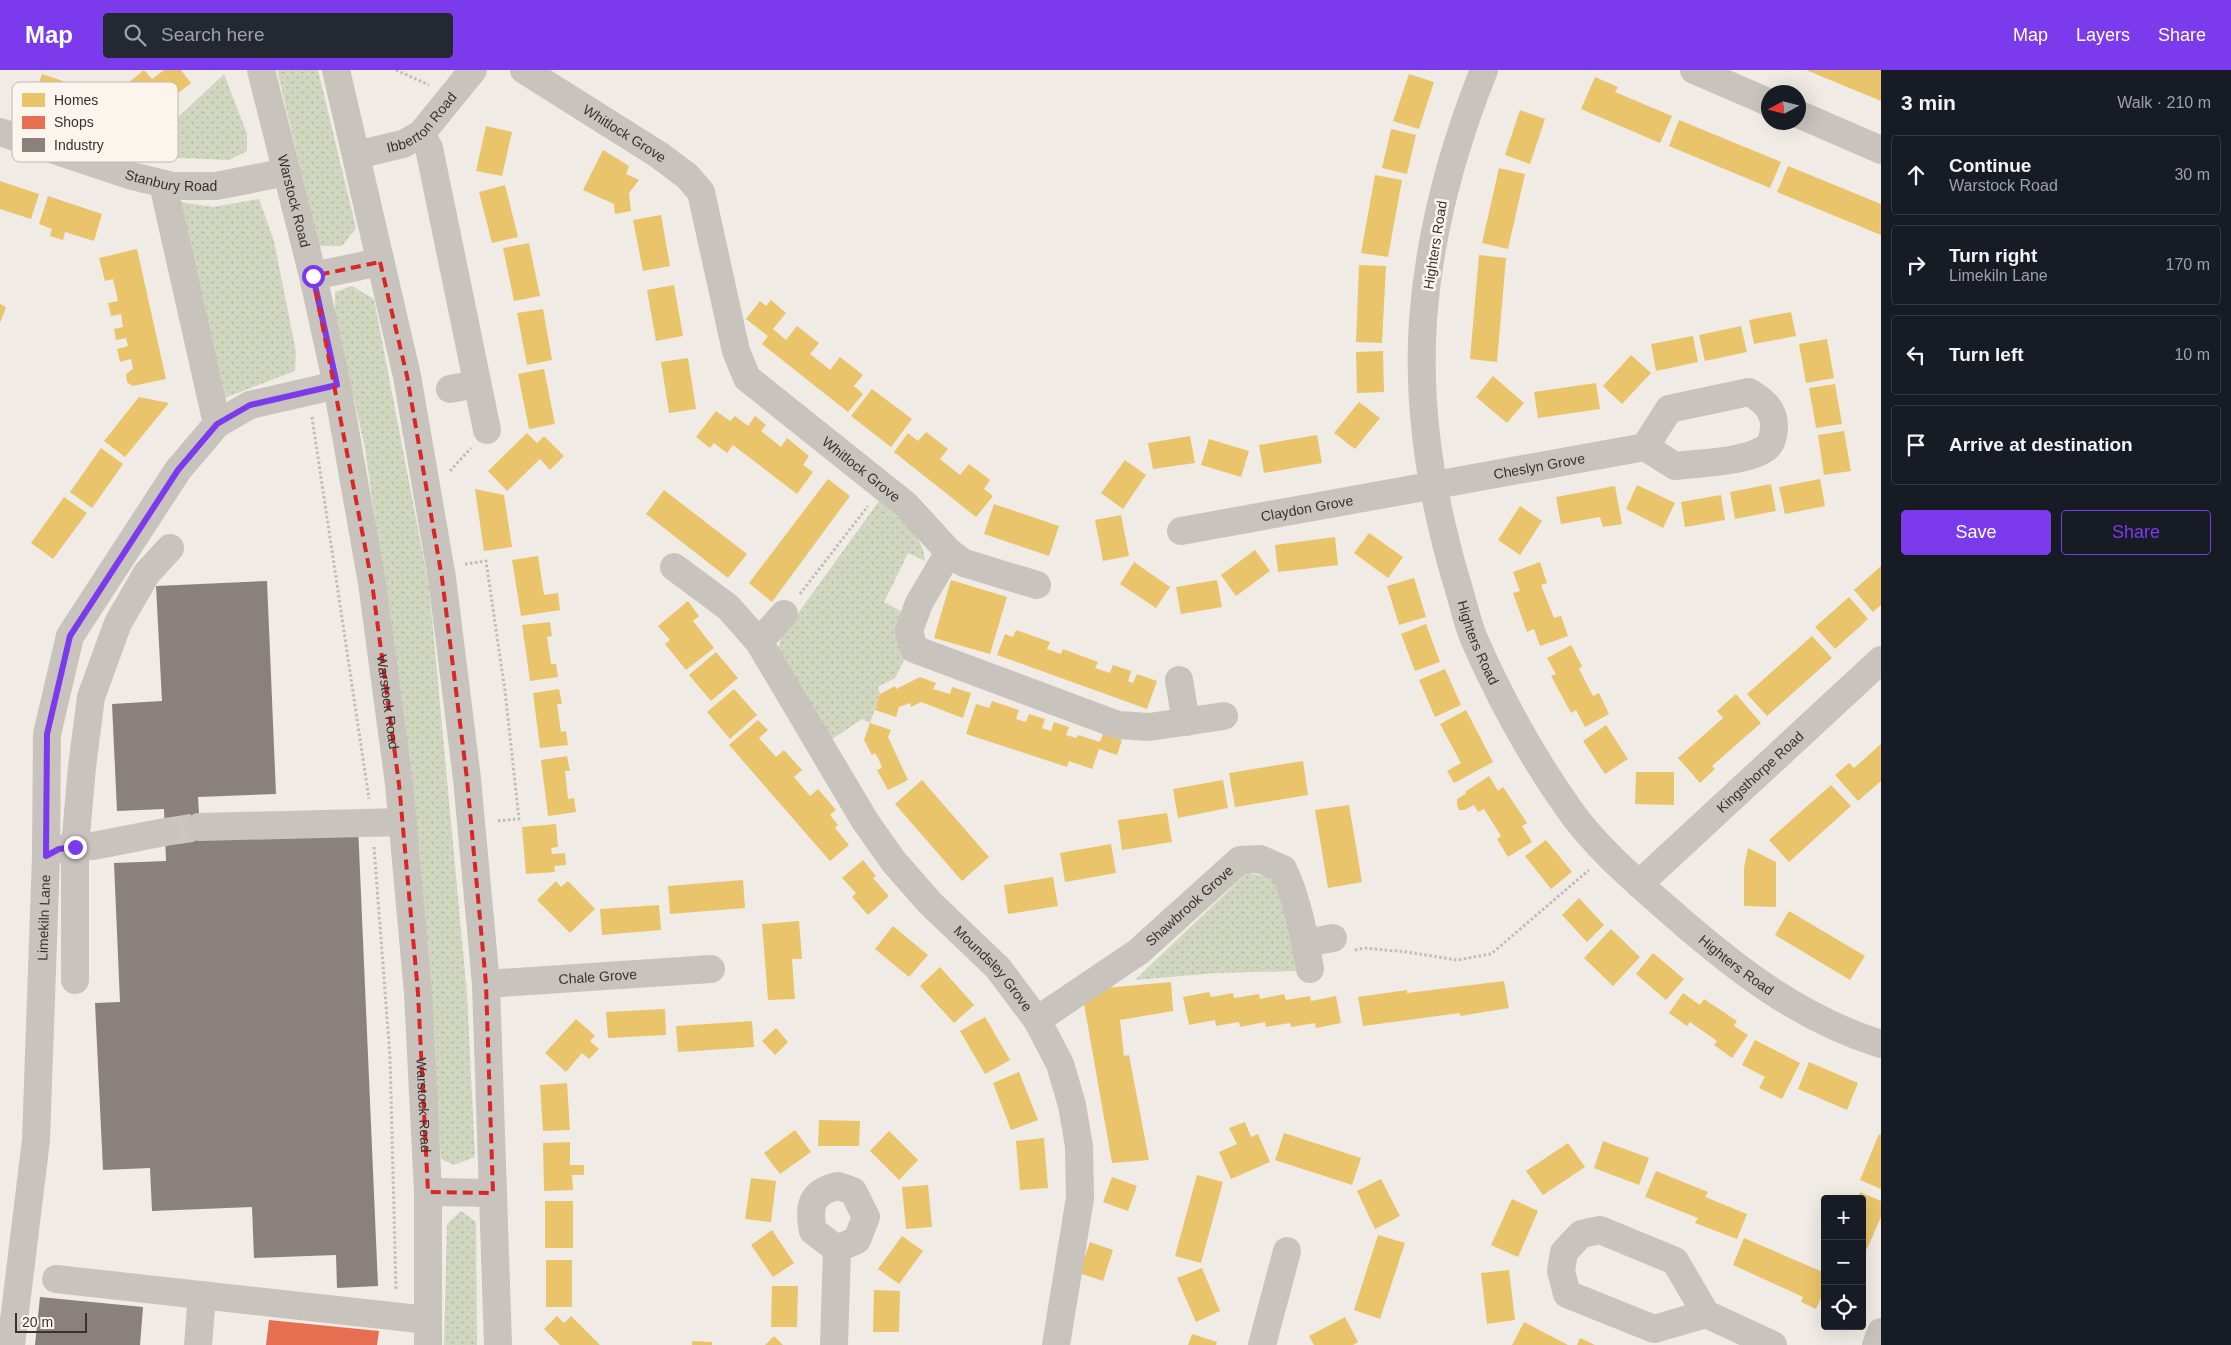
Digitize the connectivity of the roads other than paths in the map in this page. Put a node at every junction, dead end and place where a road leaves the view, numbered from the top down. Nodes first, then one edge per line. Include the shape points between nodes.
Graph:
1 (261, 70) edge
2 (336, 70) edge
3 (473, 70) edge
4 (524, 70) edge
5 (1484, 70) edge
6 (1694, 70) edge
7 (1761, 99) edge
8 (1806, 117) edge
9 (0, 132) edge
10 (421, 134) junction
11 (12, 136) edge
12 (1881, 150) edge
13 (356, 155) junction
14 (94, 162) edge
15 (287, 172) junction
16 (163, 184) junction
17 (380, 262) junction
18 (313, 276) junction
19 (477, 384) junction
20 (337, 385) junction
21 (450, 389) dead end
22 (217, 424) junction
23 (488, 430) dead end
24 (1645, 447) dead end
25 (1432, 485) junction
26 (1181, 531) dead end
27 (170, 548) dead end
28 (948, 552) junction
29 (674, 567) dead end
30 (1037, 585) dead end
31 (784, 614) road end
32 (759, 642) junction
33 (1881, 660) edge
34 (1178, 680) dead end
35 (1224, 716) dead end
36 (1186, 722) junction
37 (403, 822) junction
38 (199, 827) tunnel mouth
39 (165, 832) tunnel mouth
40 (75, 847) junction
41 (46, 856) junction
42 (1639, 884) junction
43 (1305, 943) junction
44 (1339, 945) road end
45 (711, 969) dead end
46 (1310, 969) dead end
47 (74, 980) dead end
48 (486, 984) junction
49 (1037, 1020) junction
50 (1881, 1044) edge
51 (428, 1192) junction
52 (493, 1192) junction
53 (837, 1249) dead end
54 (1287, 1251) dead end
55 (56, 1279) dead end
56 (202, 1295) junction
57 (1706, 1314) junction
58 (428, 1332) edge
59 (1881, 1332) edge
60 (11, 1345) edge
61 (198, 1345) edge
62 (498, 1345) edge
63 (834, 1345) edge
64 (1056, 1345) edge
65 (1262, 1345) edge
66 (1773, 1345) edge
67 (1876, 1345) edge

1 - 15 street, Warstock Road
2 - 13 street
3 - 10 street, Ibberton Road
4 - 28 street, Whitlock Grove via 660,154 687,176 701,192 736,351 746,378 906,505
5 - 25 street, Highters Road via 1448,172 1433,240 1423,322 1424,402
6 - 7 street
8 - 12 street
9 - 11 street, Stanbury Road
10 - 13 street, Ibberton Road via 402,144
10 - 19 street via 429,148
13 - 17 street
14 - 16 street, Stanbury Road
15 - 16 street, Stanbury Road via 216,186
15 - 18 street, Warstock Road
16 - 22 street
17 - 18 street
17 - 48 street via 407,376 442,578 467,779
18 - 20 street, Warstock Road
19 - 21 street
19 - 23 street
20 - 22 street, Limekiln Lane via 250,405
20 - 37 street, Warstock Road via 372,583
22 - 41 street, Limekiln Lane via 178,470 70,636 47,734
24 - 25 street, Cheslyn Grove
25 - 26 street, Claydon Grove
25 - 42 street, Highters Road via 1450,559 1477,645 1514,720 1565,803
27 - 40 street via 148,573 118,623 91,697
28 - 30 street, Whitlock Grove via 964,563
28 - 36 street via 919,603 909,631 914,649 1118,725 1149,727
29 - 32 street, Moundsley Grove via 728,606
31 - 32 street
32 - 49 street, Moundsley Grove via 894,862 930,903 998,968
33 - 42 street, Kingsthorpe Road
34 - 36 street
35 - 36 street
37 - 38 street
37 - 51 street, Warstock Road via 418,993
39 - 40 street
40 - 41 street via 59,849
40 - 47 street
41 - 60 street, Limekiln Lane via 36,1140
42 - 50 street, Highters Road via 1762,987 1850,1034
43 - 44 street
43 - 46 street, Shawbrook Grove
43 - 49 street, Shawbrook Grove via 1283,869 1260,859 1240,860 1138,952
45 - 48 street, Chale Grove
48 - 52 street
49 - 64 street, Moundsley Grove via 1060,1064 1079,1146 1080,1198
51 - 52 street
51 - 58 street, Warstock Road
52 - 62 street
53 - 63 street
54 - 65 street
55 - 56 street
56 - 58 street
56 - 61 street
57 - 57 street via 1654,1330 1567,1294 1561,1271 1564,1252 1581,1234 1600,1230 1675,1261
57 - 66 street
59 - 67 street

